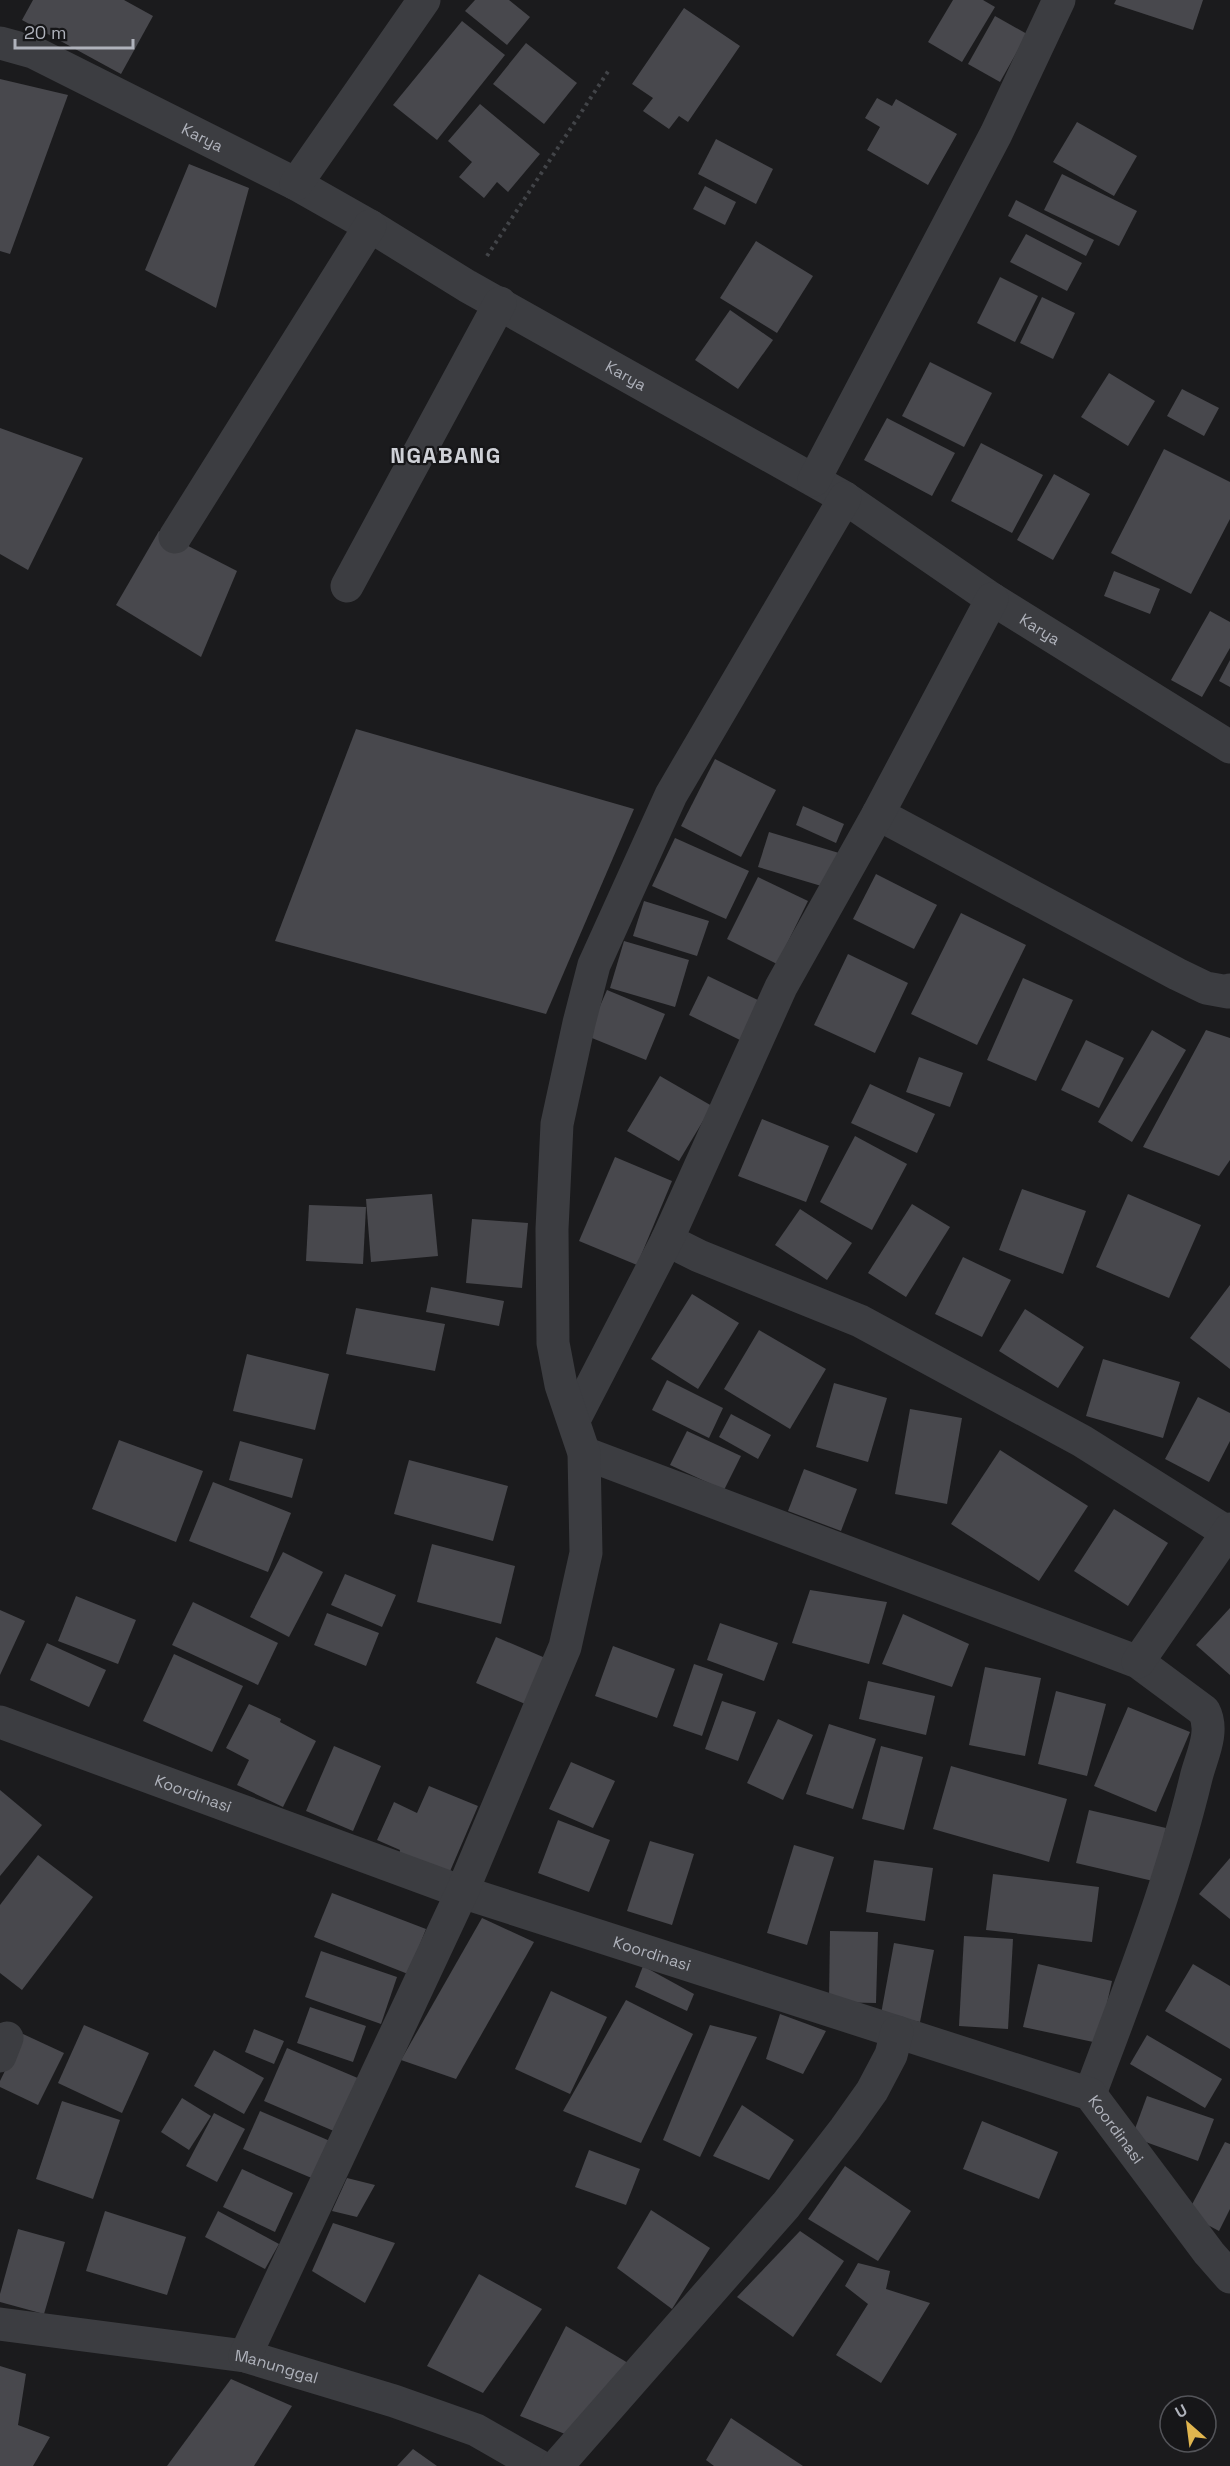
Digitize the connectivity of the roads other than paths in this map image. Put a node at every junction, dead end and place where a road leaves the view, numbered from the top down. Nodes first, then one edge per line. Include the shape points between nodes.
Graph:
1 (424, 0) edge
2 (1059, 0) edge
3 (0, 43) edge
4 (296, 184) junction
5 (369, 226) junction
6 (500, 303) junction
7 (814, 480) junction
8 (845, 498) junction
9 (175, 537) dead end
10 (347, 586) dead end
11 (992, 599) junction
12 (1230, 747) edge
13 (878, 814) junction
14 (1230, 990) edge
15 (667, 1240) junction
16 (574, 1420) junction
17 (584, 1453) junction
18 (1229, 1532) edge
19 (1138, 1662) junction
20 (0, 1722) edge
21 (462, 1892) junction
22 (897, 2032) junction
23 (1090, 2094) junction
24 (1230, 2277) edge
25 (0, 2324) edge
26 (245, 2356) junction
27 (539, 2466) edge
28 (557, 2466) edge

1 - 4 street
2 - 7 street via 996,134
3 - 4 street, Karya via 33,52
4 - 5 street, Karya
5 - 6 street, Karya
5 - 9 street
6 - 7 street, Karya
6 - 10 street
7 - 8 street, Karya
8 - 11 street, Karya
8 - 16 street via 671,795 594,965 557,1124 552,1229 553,1343 561,1385
11 - 12 street, Karya
11 - 13 street
13 - 14 street via 1176,974 1206,988
13 - 15 street via 781,987
15 - 16 street
15 - 18 street via 860,1321 1082,1441
16 - 17 street
17 - 19 street
17 - 21 street via 586,1553 565,1647
18 - 19 street
19 - 23 street via 1204,1712 1207,1741 1185,1826 1146,1946
20 - 21 street, Koordinasi
21 - 22 street, Koordinasi
21 - 26 street
22 - 23 street, Koordinasi
22 - 28 street via 891,2055 872,2091 819,2163
23 - 24 street, Koordinasi
25 - 26 street, Manunggal
26 - 27 street, Manunggal via 476,2430

